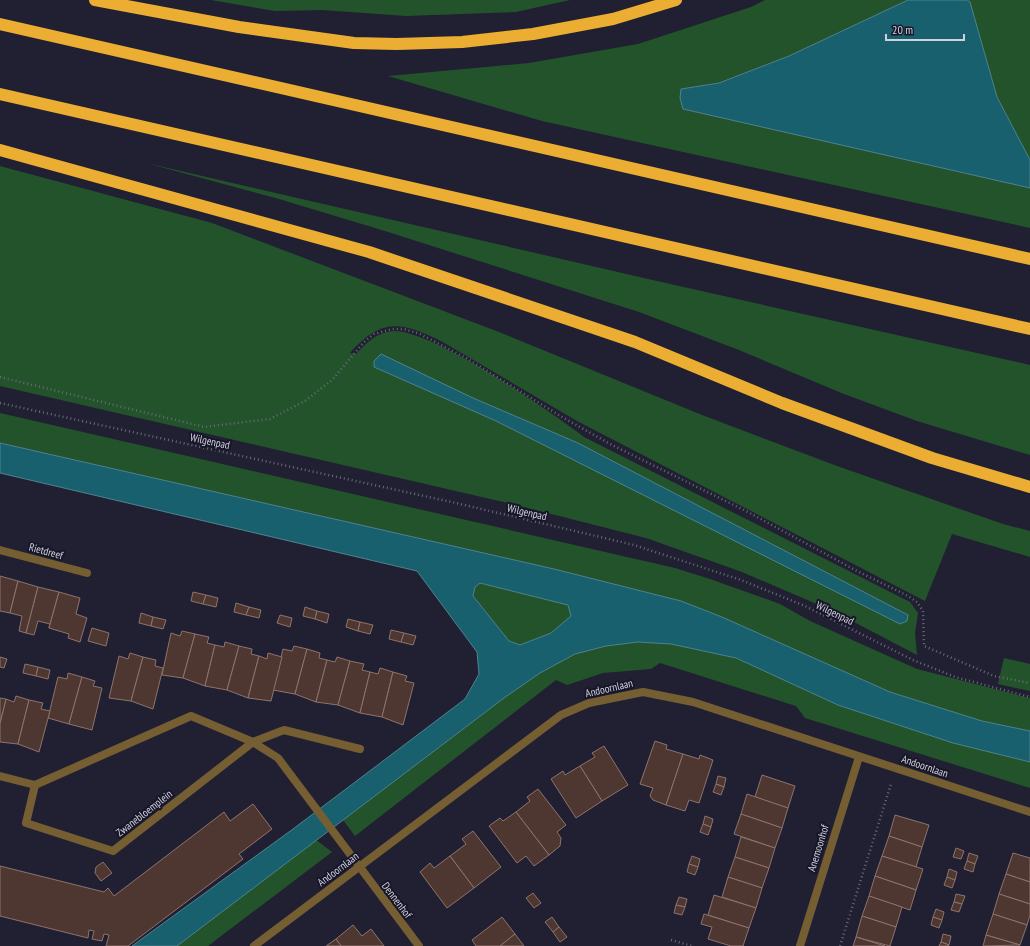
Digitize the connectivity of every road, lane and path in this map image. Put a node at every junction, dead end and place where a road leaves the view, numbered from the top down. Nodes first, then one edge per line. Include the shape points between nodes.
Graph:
1 (95, 0) edge
2 (676, 0) edge
3 (0, 24) edge
4 (0, 94) edge
5 (0, 150) edge
6 (1030, 259) edge
7 (1030, 329) edge
8 (0, 377) edge
9 (0, 403) edge
10 (1030, 487) edge
11 (0, 550) edge
12 (87, 573) dead end
13 (1030, 683) edge
14 (1030, 697) edge
15 (253, 742) junction
16 (360, 749) dead end
17 (859, 757) junction
18 (896, 768) junction
19 (0, 776) edge
20 (35, 785) junction
21 (1030, 812) edge
22 (358, 867) junction
23 (671, 940) dead end
24 (254, 946) edge
25 (419, 946) edge
26 (692, 946) edge
27 (800, 946) edge
28 (840, 946) edge

1 - 2 highway via 239,27 354,43 397,44 462,42 533,34 613,18
3 - 6 highway
4 - 7 highway
5 - 10 highway via 369,252 634,342 782,403 932,458
8 - 13 path via 204,427 270,419 305,401 332,380 374,334 392,329 412,332 466,358 612,445 746,511 908,596 917,602 922,611 924,646 994,676
9 - 14 path, Wilgenpad via 634,545 741,580 805,606 913,660 955,677
11 - 12 street, Rietdreef
15 - 16 street, Zwanebloemplein via 284,730
15 - 20 street via 191,716
15 - 20 street, Zwanebloemplein via 113,851 26,823
15 - 22 street via 278,758
17 - 18 street, Andoornlaan
17 - 22 street, Andoornlaan via 693,702 643,692 589,703 561,715
17 - 27 street, Anemoonhof
18 - 21 street, Andoornlaan
18 - 28 path
19 - 20 street
22 - 24 street, Andoornlaan
22 - 25 street, Dennenhof
23 - 26 path

